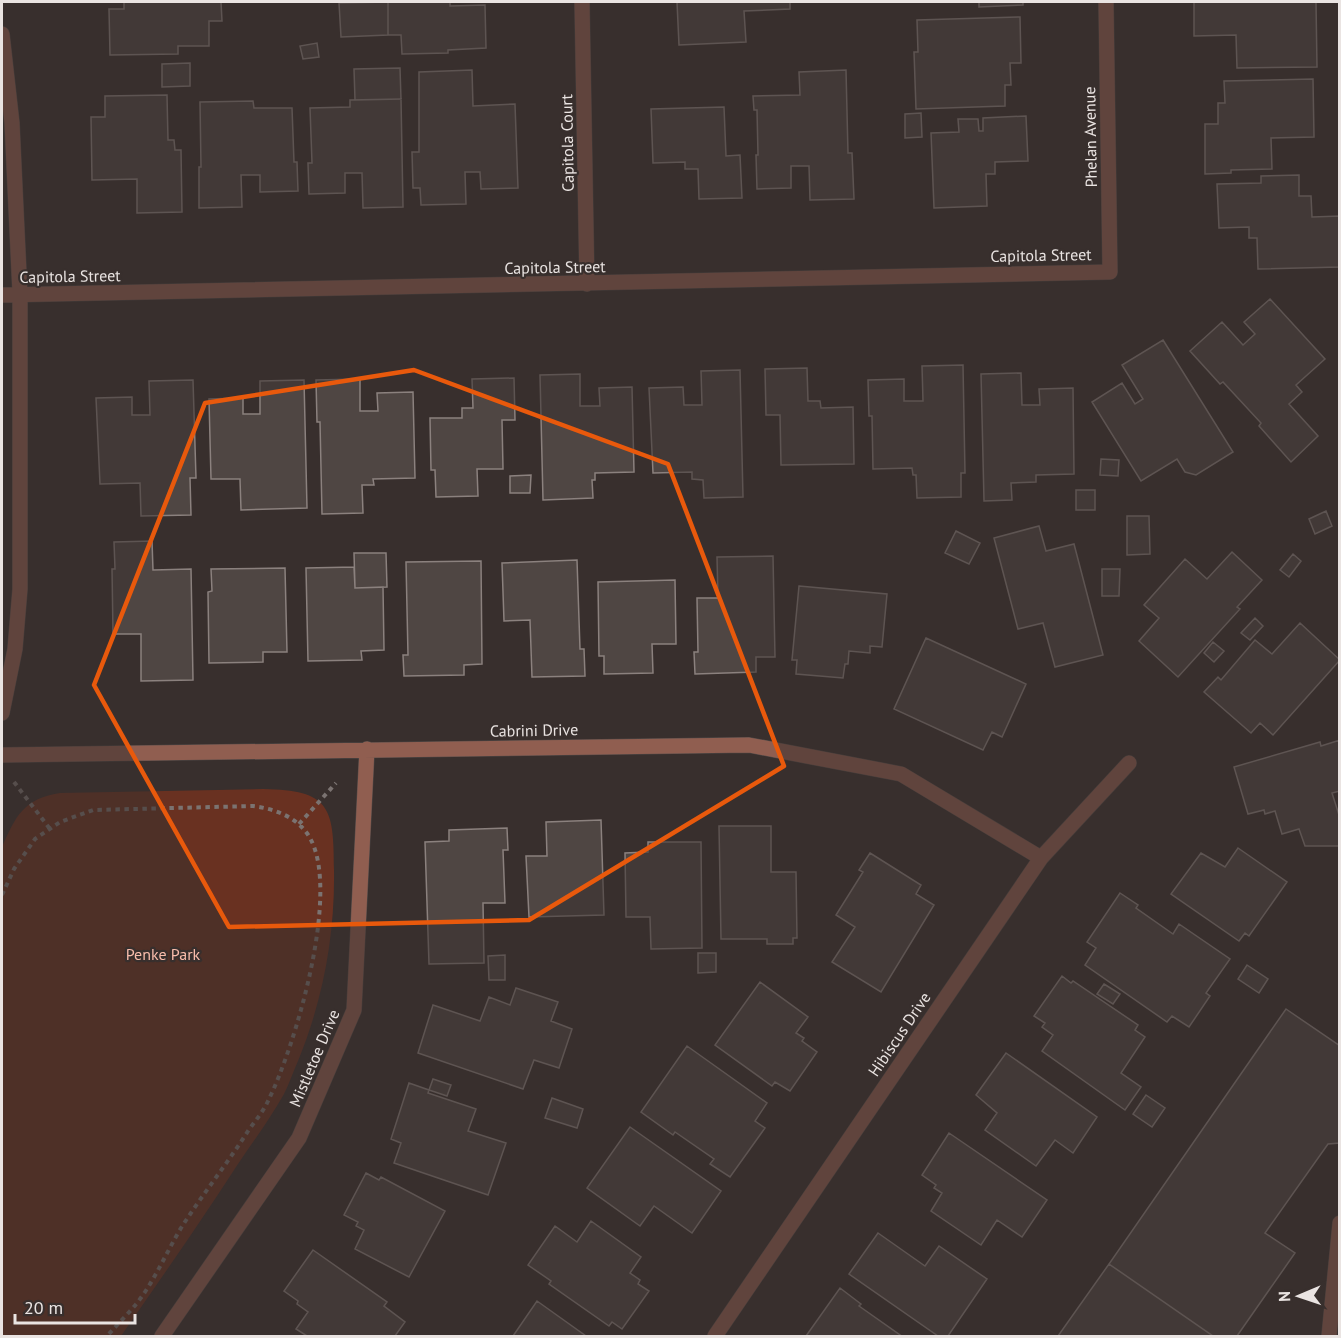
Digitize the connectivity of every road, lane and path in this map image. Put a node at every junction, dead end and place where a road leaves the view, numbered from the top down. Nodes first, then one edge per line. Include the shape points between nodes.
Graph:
1 (582, 2) edge
2 (1106, 2) edge
3 (2, 34) edge
4 (1110, 272) joint
5 (587, 284) junction
6 (20, 294) junction
7 (2, 295) edge
8 (2, 713) edge
9 (367, 749) junction
10 (2, 755) edge
11 (1129, 763) dead end
12 (8, 776) dead end
13 (298, 824) junction
14 (50, 829) junction
15 (1041, 858) junction
16 (2, 895) edge
17 (1340, 1223) edge
18 (107, 1336) edge
19 (162, 1336) edge
20 (715, 1336) edge
21 (1329, 1336) edge

1 - 5 street, Capitola Court
2 - 4 street, Phelan Avenue
3 - 6 street via 12,123
4 - 5 street, Capitola Street
5 - 6 street, Capitola Street
6 - 7 street, Capitola Street
6 - 8 street via 20,589 15,649
9 - 10 street, Cabrini Drive
9 - 13 path
9 - 15 street, Cabrini Drive via 749,745 901,774
9 - 19 street, Mistletoe Drive via 354,1010 299,1138
11 - 15 street, Hibiscus Drive
12 - 14 path
13 - 14 path via 273,809 242,806 93,810
13 - 18 path via 310,838 318,858 320,905 311,975 291,1045 267,1102 180,1229 138,1302
14 - 16 path via 35,839
15 - 20 street, Hibiscus Drive
17 - 21 street

